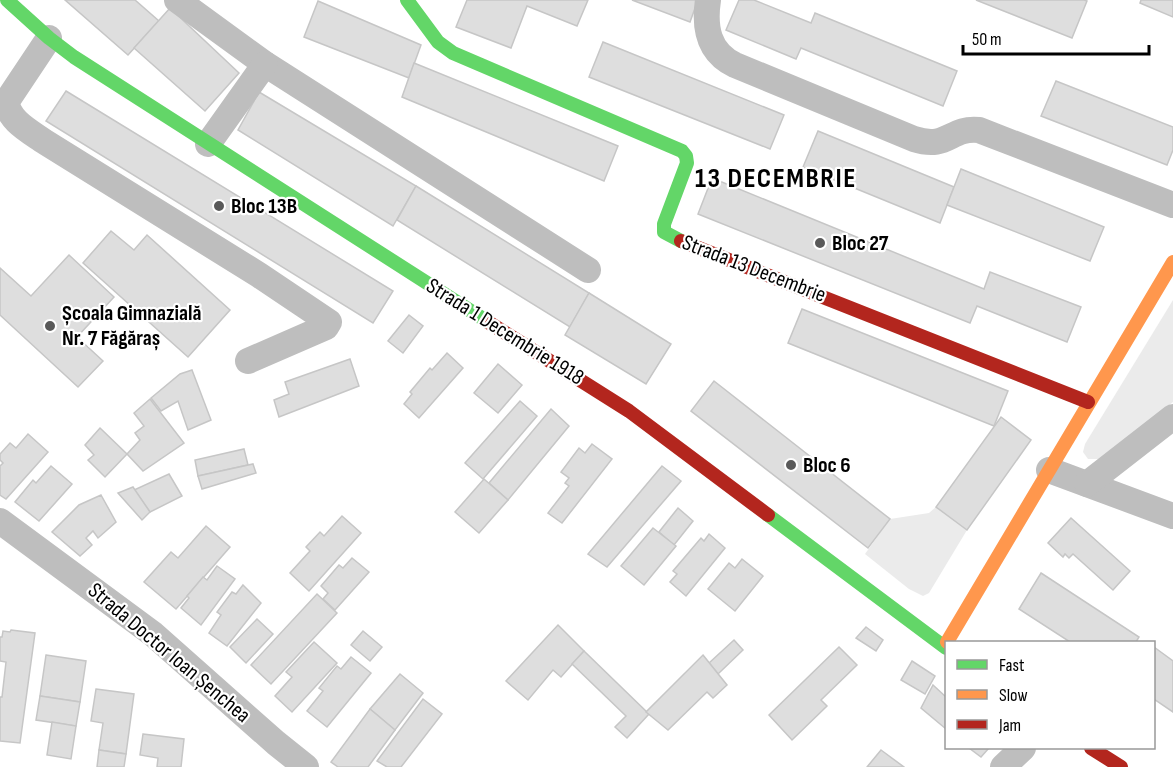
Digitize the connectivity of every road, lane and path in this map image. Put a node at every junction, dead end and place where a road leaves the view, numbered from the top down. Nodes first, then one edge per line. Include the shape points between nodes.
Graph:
1 (7, 0) edge
2 (177, 0) edge
3 (407, 0) edge
4 (708, 0) edge
5 (49, 38) junction
6 (265, 64) junction
7 (208, 144) junction
8 (1173, 205) edge
9 (1173, 262) edge
10 (588, 270) dead end
11 (248, 362) dead end
12 (1088, 402) junction
13 (1173, 417) edge
14 (1049, 470) junction
15 (1087, 484) junction
16 (1173, 516) edge
17 (0, 521) edge
18 (948, 641) edge
19 (945, 644) edge
20 (1021, 749) edge
21 (1094, 749) edge
22 (306, 767) edge
23 (1003, 767) edge
24 (1121, 767) edge

1 - 5 street, Strada 1 Decembrie 1918
2 - 6 street
3 - 12 street, Strada 13 Decembrie via 438,42 453,53 681,151 687,162 664,224 665,234
4 - 8 street via 709,39 722,57 735,65 914,139 933,143 966,130 980,130
5 - 7 street, Strada 1 Decembrie 1918
5 - 11 street via 7,101 18,122 329,322 328,326
6 - 7 street
6 - 10 street
7 - 19 street, Strada 1 Decembrie 1918 via 629,411
9 - 12 street
12 - 14 street
13 - 15 street
14 - 15 street
14 - 18 street
15 - 16 street
17 - 22 street, Strada Doctor Ioan Șenchea via 153,634
20 - 23 street
21 - 24 street

